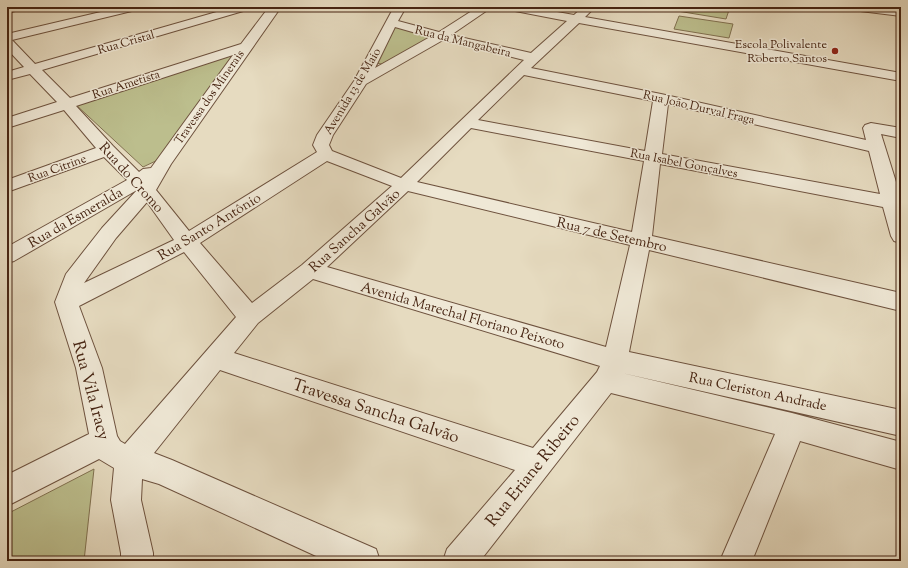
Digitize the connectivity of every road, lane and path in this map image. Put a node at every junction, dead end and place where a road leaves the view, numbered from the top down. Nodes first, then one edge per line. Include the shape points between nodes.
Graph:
1 (19, 7) edge
2 (246, 7) edge
3 (275, 7) edge
4 (400, 7) edge
5 (486, 7) edge
6 (510, 7) edge
7 (852, 7) edge
8 (7, 10) edge
9 (134, 11) edge
10 (582, 13) edge
11 (901, 13) edge
12 (392, 22) junction
13 (149, 25) dead end
14 (160, 32) junction
15 (441, 36) junction
16 (7, 38) edge
17 (7, 42) edge
18 (245, 46) junction
19 (528, 64) junction
20 (33, 68) junction
21 (7, 76) edge
22 (901, 77) edge
23 (361, 81) junction
24 (661, 98) junction
25 (66, 103) junction
26 (7, 122) edge
27 (467, 123) junction
28 (901, 133) edge
29 (875, 147) junction
30 (107, 150) junction
31 (326, 154) junction
32 (652, 156) junction
33 (162, 164) joint
34 (404, 185) junction
35 (7, 186) edge
36 (142, 186) junction
37 (896, 203) edge
38 (901, 236) edge
39 (641, 240) junction
40 (188, 242) junction
41 (7, 256) edge
42 (310, 270) junction
43 (66, 302) junction
44 (901, 302) edge
45 (250, 317) junction
46 (215, 358) junction
47 (611, 370) junction
48 (901, 423) edge
49 (792, 426) junction
50 (104, 441) junction
51 (901, 456) edge
52 (129, 460) junction
53 (537, 463) junction
54 (7, 491) edge
55 (137, 561) edge
56 (364, 561) edge
57 (459, 561) edge
58 (736, 561) edge

1 - 8 street
2 - 14 street, Rua Cristal
3 - 18 street, Travessa dos Minerais
4 - 12 street, Avenida 13 de Maio
5 - 15 street
6 - 10 street
7 - 11 street
9 - 16 street
10 - 19 street, Rua Sancha Galvão
10 - 22 street
12 - 15 street, Rua da Mangabeira
12 - 23 street, Avenida 13 de Maio
13 - 14 street
14 - 20 street, Rua Cristal
15 - 19 street, Rua da Mangabeira
15 - 23 street
17 - 20 street, Rua do Cromo
18 - 25 street, Rua Ametista
18 - 33 street, Travessa dos Minerais
19 - 24 street, Rua João Durval Fraga
19 - 27 street, Rua Sancha Galvão
20 - 21 street, Rua Cristal
20 - 25 street, Rua do Cromo
23 - 31 street, Avenida 13 de Maio via 325,135 321,145
24 - 29 street, Rua João Durval Fraga
24 - 32 street
25 - 26 street, Rua Ametista
25 - 30 street, Rua do Cromo
27 - 32 street, Rua Isabel Gonçalves
27 - 34 street, Rua Sancha Galvão
28 - 29 street via 870,128
29 - 37 street
30 - 35 street, Rua Citrine
30 - 36 street, Rua do Cromo
31 - 34 street, Rua 7 de Setembro
31 - 40 street, Rua Santo Antônio
32 - 37 street, Rua Isabel Gonçalves
32 - 39 street
33 - 36 street, Rua da Esmeralda
34 - 39 street, Rua 7 de Setembro
34 - 42 street, Rua Sancha Galvão
36 - 40 street, Rua do Cromo
36 - 41 street, Rua da Esmeralda
36 - 43 street via 74,280
37 - 38 street
39 - 44 street, Rua 7 de Setembro
39 - 47 street
40 - 43 street, Rua Santo Antônio
40 - 45 street, Rua do Cromo
42 - 45 street, Rua Sancha Galvão
42 - 47 street, Avenida Marechal Floriano Peixoto
43 - 50 street, Rua Vila Iracy via 89,368
45 - 46 street, Rua Sancha Galvão
46 - 52 street, Rua Sancha Galvão
46 - 53 street, Travessa Sancha Galvão
47 - 48 street, Rua Cleriston Andrade
47 - 49 street, Avenida Marechal Floriano Peixoto
47 - 53 street, Rua Eriane Ribeiro
49 - 51 street, Avenida Marechal Floriano Peixoto
49 - 58 street
50 - 52 street, Rua Vila Iracy via 110,451
50 - 54 street
52 - 55 street via 126,500
52 - 56 street, Rua Vila Iracy via 162,470
53 - 57 street, Rua Eriane Ribeiro

